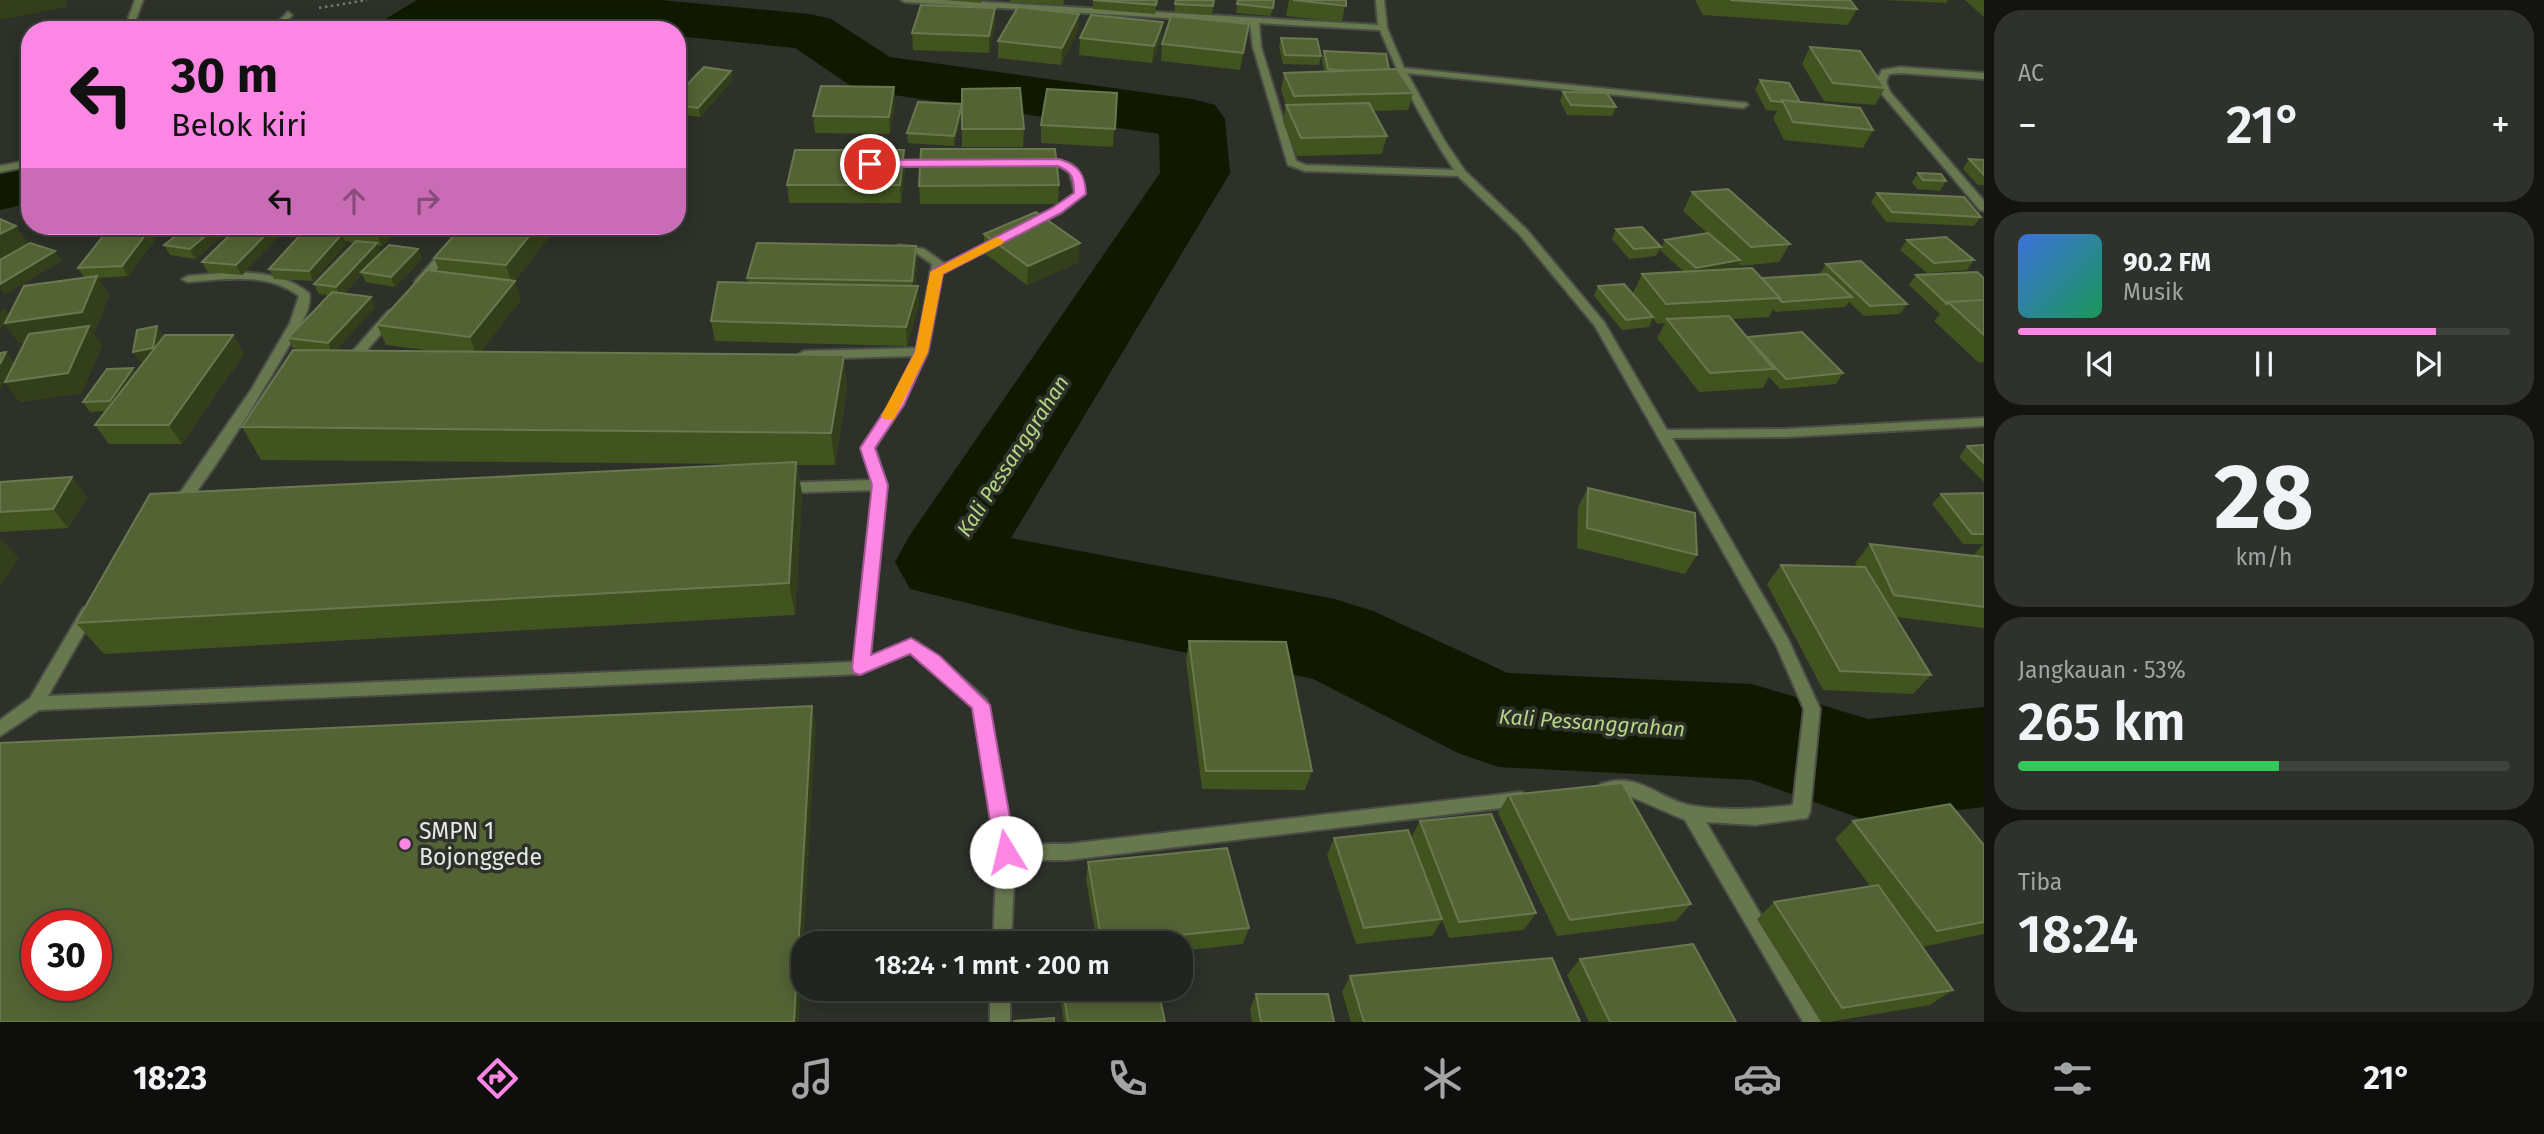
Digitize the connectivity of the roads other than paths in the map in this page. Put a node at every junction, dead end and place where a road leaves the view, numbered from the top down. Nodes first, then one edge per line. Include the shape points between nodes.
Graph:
1 (139, 0) edge
2 (905, 0) edge
3 (1380, 0) edge
4 (1080, 4) edge
5 (288, 15) road end
6 (1254, 19) junction
7 (131, 21) edge
8 (284, 21) edge
9 (1383, 28) junction
10 (1401, 70) junction
11 (1984, 76) edge
12 (1743, 105) dead end
13 (951, 163) edge
14 (1032, 163) edge
15 (870, 164) edge
16 (21, 165) edge
17 (0, 169) edge
18 (1461, 173) junction
19 (1984, 208) edge
20 (1021, 229) edge
21 (462, 235) edge
22 (1009, 236) edge
23 (889, 248) edge
24 (936, 272) junction
25 (188, 279) dead end
26 (408, 296) edge
27 (399, 306) edge
28 (922, 352) junction
29 (785, 356) edge
30 (360, 365) edge
31 (1984, 422) edge
32 (1662, 434) junction
33 (880, 485) junction
34 (769, 489) edge
35 (185, 514) edge
36 (97, 598) edge
37 (860, 668) junction
38 (36, 703) junction
39 (0, 729) edge
40 (1586, 792) edge
41 (1533, 799) edge
42 (1691, 814) junction
43 (1006, 852) junction
44 (1003, 931) edge
45 (1000, 1001) edge
46 (1000, 1022) edge
47 (1814, 1022) edge

1 - 7 street
2 - 4 street
3 - 9 street
4 - 6 street via 1096,12
5 - 8 street
6 - 9 street
6 - 18 street via 1257,47 1292,163 1305,168
9 - 10 street
10 - 12 street
10 - 18 street
11 - 19 street via 1900,70 1885,72 1881,82
13 - 15 street
14 - 20 street via 1059,162 1073,168 1080,194
16 - 17 street
18 - 32 street via 1523,232 1600,325
21 - 26 street
22 - 24 street
23 - 24 street via 928,253 938,263
24 - 28 street
25 - 35 street via 252,276 298,288 304,295 274,373 172,515
27 - 30 street via 340,366
28 - 29 street
28 - 33 street via 868,448
31 - 32 street via 1785,433
32 - 42 street via 1783,643 1812,709 1801,812 1755,817
33 - 34 street
33 - 37 street
36 - 38 street
37 - 38 street
37 - 43 street via 911,645 981,705
38 - 39 street
40 - 42 street via 1626,786
41 - 43 street via 1068,852
42 - 47 street
43 - 44 street
45 - 46 street

